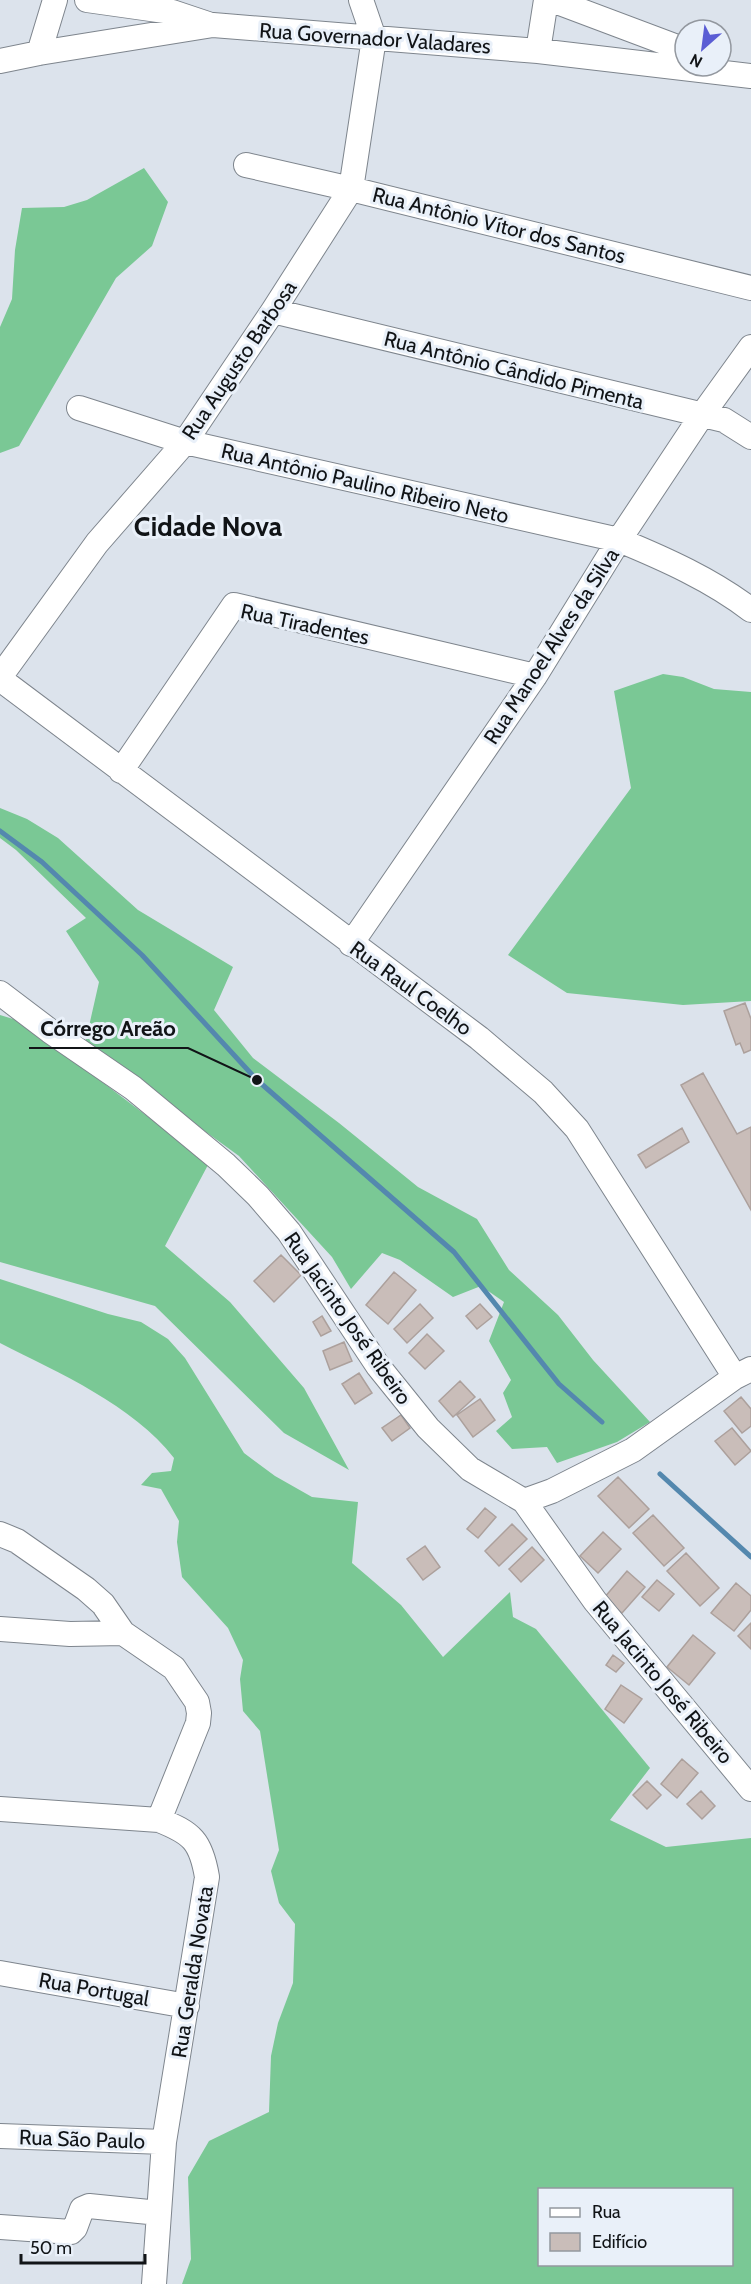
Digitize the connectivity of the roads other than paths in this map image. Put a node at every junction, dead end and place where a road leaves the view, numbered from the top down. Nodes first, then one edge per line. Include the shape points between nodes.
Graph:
1 (55, 0) edge
2 (87, 0) edge
3 (361, 0) edge
4 (546, 0) edge
5 (552, 0) edge
6 (213, 26) junction
7 (374, 38) junction
8 (673, 45) edge
9 (538, 51) junction
10 (39, 53) junction
11 (0, 61) edge
12 (733, 69) edge
13 (751, 76) edge
14 (246, 165) dead end
15 (351, 189) junction
16 (751, 288) edge
17 (273, 311) junction
18 (751, 347) edge
19 (79, 408) dead end
20 (702, 415) junction
21 (751, 437) edge
22 (185, 442) junction
23 (619, 540) junction
24 (751, 610) edge
25 (535, 676) junction
26 (0, 678) edge
27 (121, 771) junction
28 (351, 944) junction
29 (0, 993) edge
30 (743, 1373) edge
31 (524, 1501) junction
32 (0, 1534) edge
33 (0, 1629) edge
34 (123, 1633) junction
35 (751, 1789) edge
36 (0, 1809) edge
37 (159, 1820) junction
38 (0, 1972) edge
39 (187, 2006) junction
40 (0, 2136) edge
41 (164, 2142) junction
42 (159, 2212) junction
43 (0, 2228) edge
44 (154, 2284) edge

1 - 10 street
2 - 6 street via 172,12
3 - 7 street, Rua Augusto Barbosa
4 - 9 street
5 - 8 street
6 - 7 street, Rua Governador Valadares
6 - 10 street, Rua Governador Valadares
7 - 9 street, Rua Governador Valadares
7 - 15 street, Rua Augusto Barbosa
9 - 13 street, Rua Governador Valadares
10 - 11 street, Rua Governador Valadares
12 - 13 street
14 - 15 street, Rua Antônio Vítor dos Santos
15 - 16 street, Rua Antônio Vítor dos Santos
15 - 17 street, Rua Augusto Barbosa
17 - 20 street, Rua Antônio Cândido Pimenta
17 - 22 street, Rua Augusto Barbosa
18 - 20 street, Rua Manoel Alves da Silva
19 - 22 street, Rua Antônio Paulino Ribeiro Neto
20 - 21 street, Rua Antônio Cândido Pimenta via 724,420
20 - 23 street, Rua Manoel Alves da Silva
22 - 23 street, Rua Antônio Paulino Ribeiro Neto
22 - 26 street, Rua Augusto Barbosa via 97,543
23 - 24 street, Rua Antônio Paulino Ribeiro Neto via 663,558
23 - 25 street, Rua Manoel Alves da Silva
25 - 27 street, Rua Tiradentes via 234,605
25 - 28 street, Rua Manoel Alves da Silva
26 - 27 street, Rua Raul Coelho
27 - 28 street, Rua Raul Coelho
28 - 30 street, Rua Raul Coelho via 543,1092 570,1122
29 - 31 street, Rua Jacinto José Ribeiro via 133,1088 258,1196 289,1232 378,1366 428,1428 470,1469
30 - 31 street via 633,1450
31 - 35 street, Rua Jacinto José Ribeiro via 595,1601
32 - 34 street via 17,1541 86,1589 104,1604
33 - 34 street
34 - 37 street via 174,1668 197,1702 198,1723
36 - 37 street, Rua Geralda Novata
37 - 39 street, Rua Geralda Novata via 181,1828 198,1843 207,1877
38 - 39 street, Rua Portugal
39 - 41 street, Rua Geralda Novata
40 - 41 street, Rua São Paulo
41 - 42 street, Rua Geralda Novata
42 - 43 street via 89,2206 82,2209 71,2232
42 - 44 street, Rua Geralda Novata

